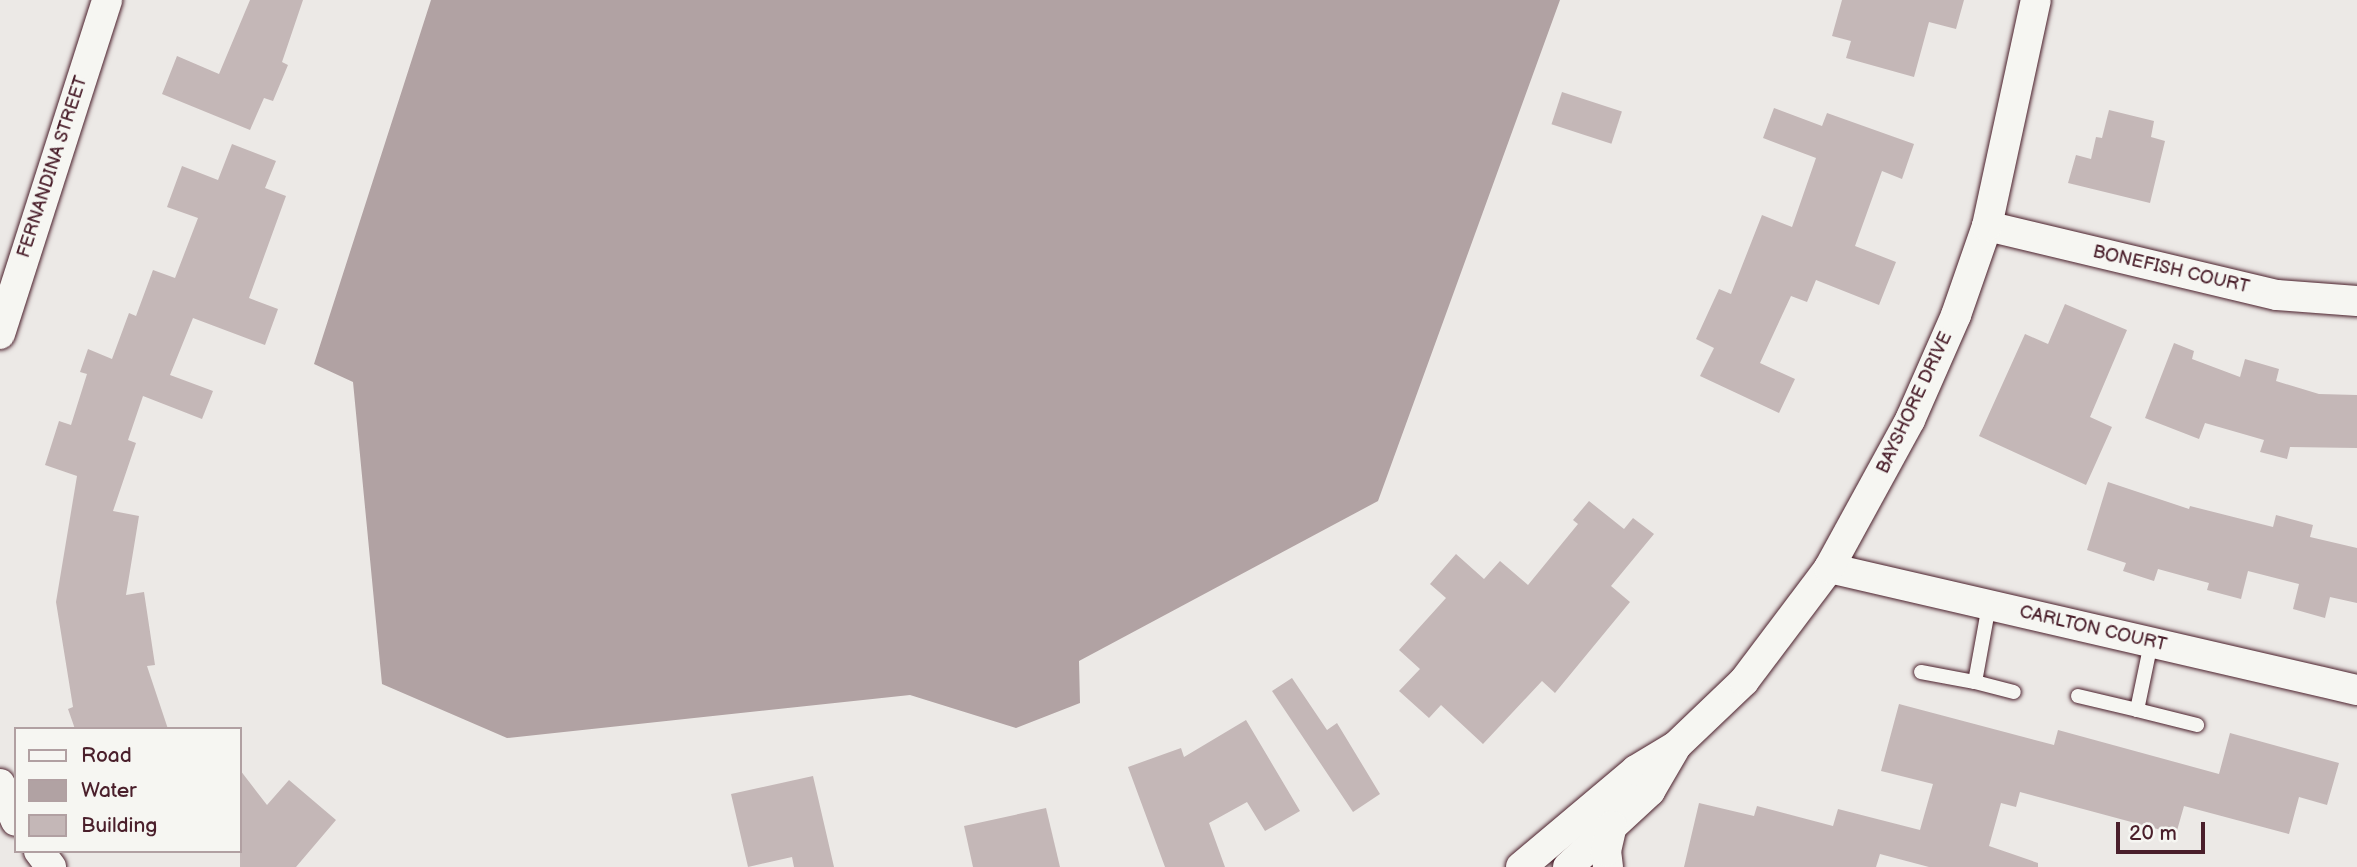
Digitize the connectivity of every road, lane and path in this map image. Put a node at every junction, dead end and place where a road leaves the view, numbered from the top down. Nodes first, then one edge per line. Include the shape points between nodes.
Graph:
1 (107, 0) edge
2 (2036, 0) edge
3 (1987, 226) junction
4 (2357, 301) edge
5 (0, 334) edge
6 (1829, 568) junction
7 (1989, 605) junction
8 (2151, 643) junction
9 (1921, 672) dead end
10 (1975, 682) junction
11 (2357, 690) edge
12 (2014, 692) dead end
13 (2078, 696) dead end
14 (2137, 710) junction
15 (2197, 725) dead end
16 (1676, 747) junction
17 (0, 784) edge
18 (14, 816) edge
19 (1612, 826) junction
20 (1521, 867) edge
21 (1568, 867) edge
22 (1608, 867) edge

1 - 5 street, FERNANDINA STREET
2 - 3 street, BAYSHORE DRIVE
3 - 4 street, BONEFISH COURT via 2277,295
3 - 6 street, BAYSHORE DRIVE via 1956,315 1910,420
6 - 7 street, CARLTON COURT
6 - 16 street, BAYSHORE DRIVE via 1744,681
7 - 8 street, CARLTON COURT
7 - 10 lane
8 - 11 street, CARLTON COURT
8 - 14 lane
9 - 10 lane
10 - 12 lane
13 - 14 lane
14 - 15 lane
16 - 19 street, BAYSHORE DRIVE via 1650,791
16 - 20 street, BAYSHORE DRIVE via 1636,769
17 - 18 street
19 - 21 street, BAYSHORE DRIVE
19 - 22 street via 1606,851

